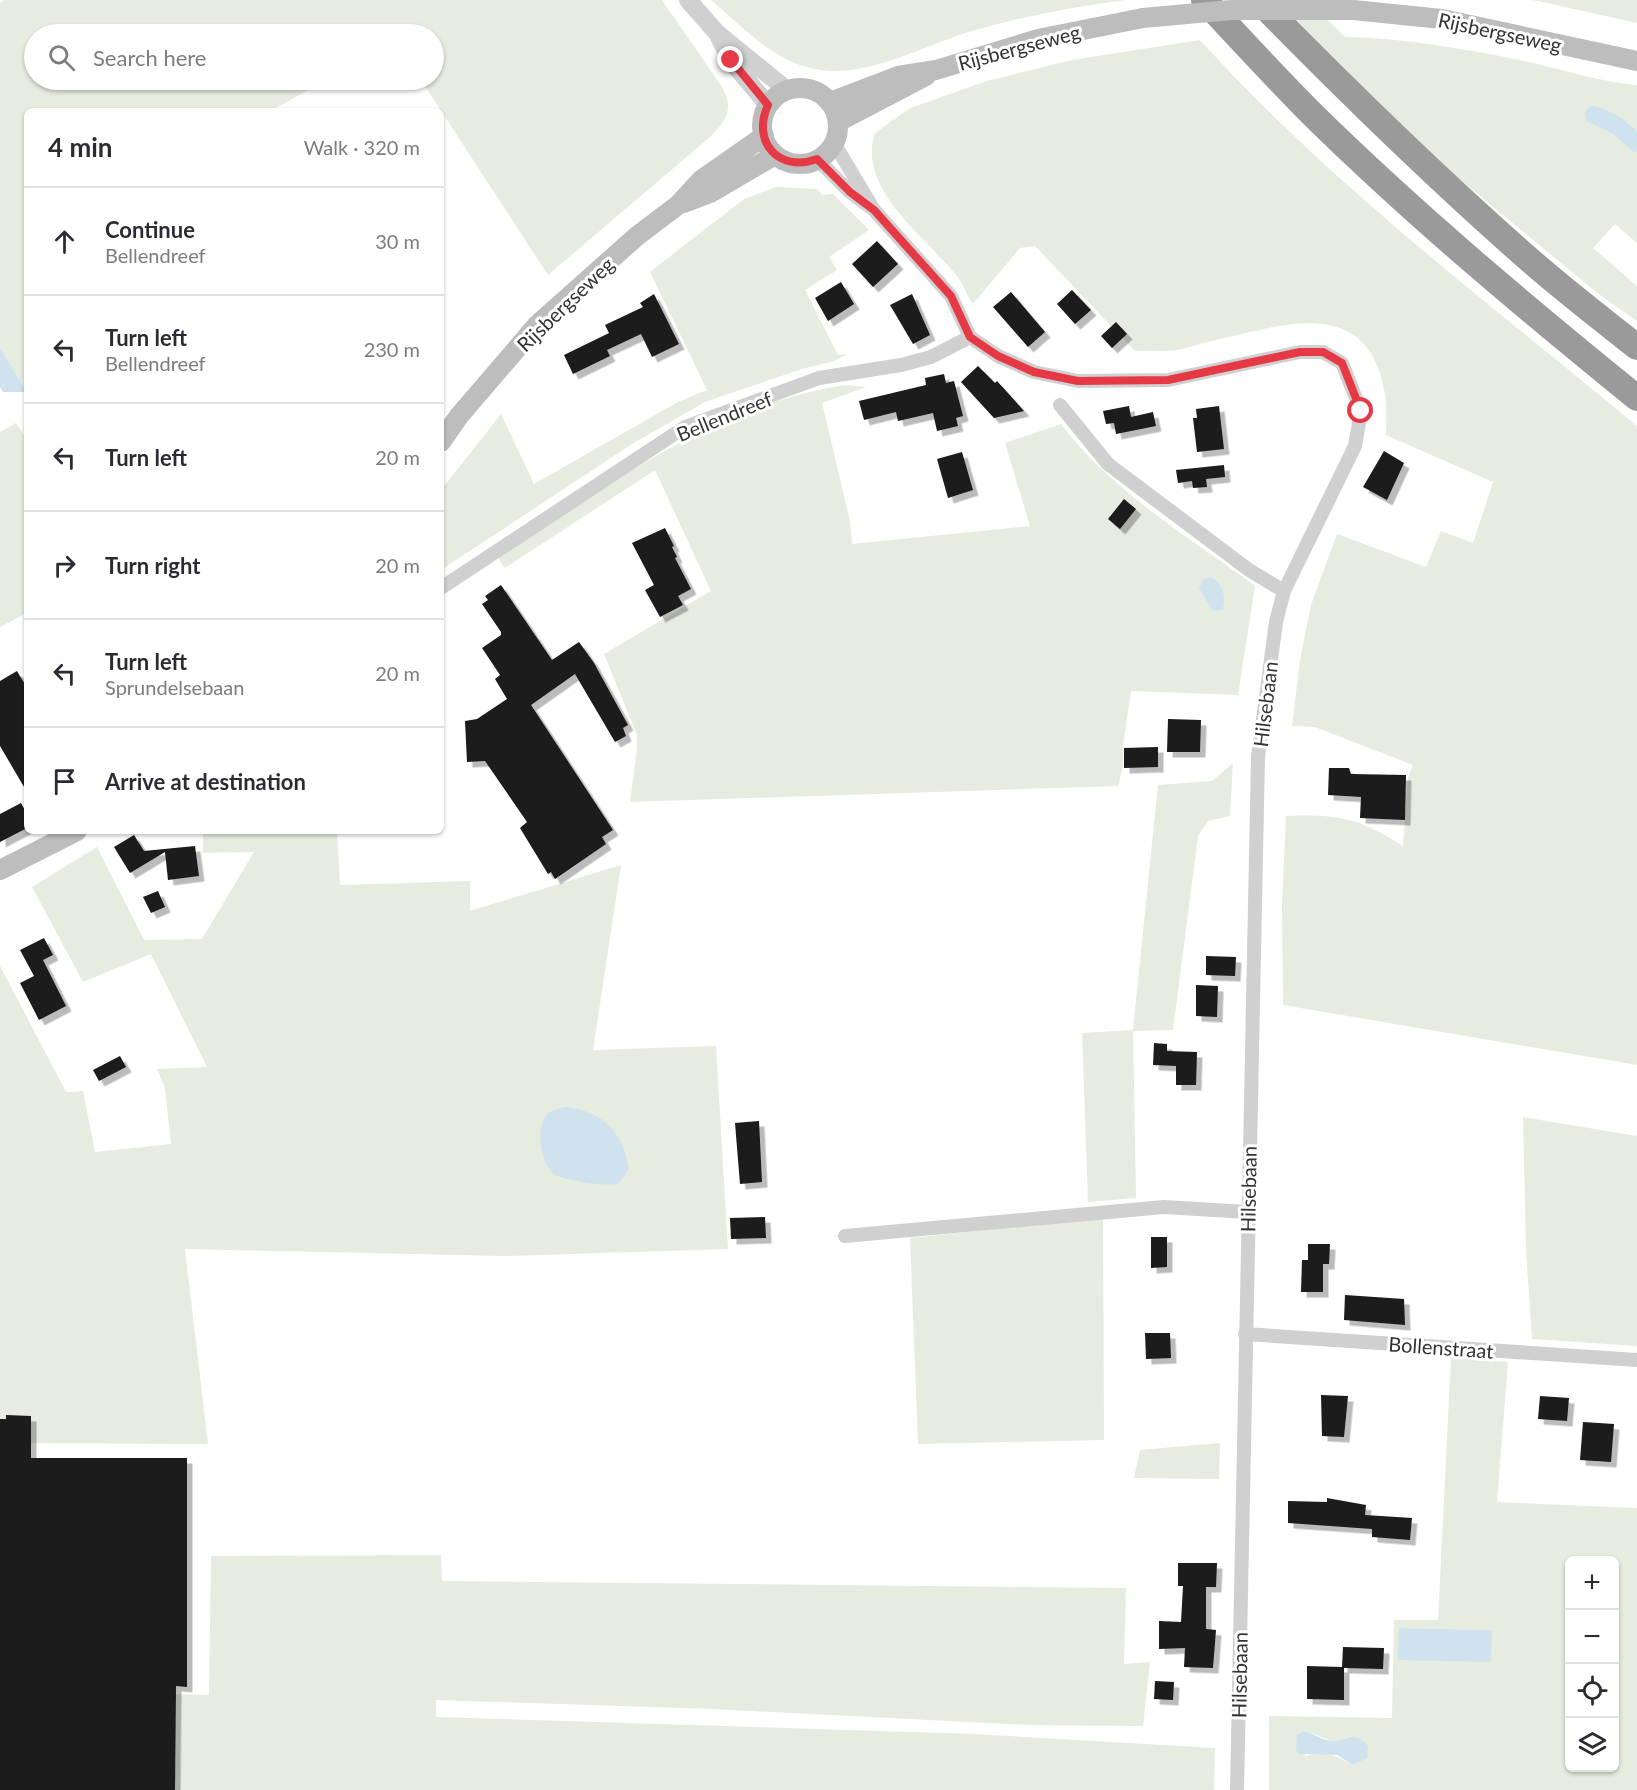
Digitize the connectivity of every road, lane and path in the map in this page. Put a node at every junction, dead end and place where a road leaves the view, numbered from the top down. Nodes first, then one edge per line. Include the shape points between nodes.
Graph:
1 (688, 0) edge
2 (1204, 0) edge
3 (1258, 0) edge
4 (717, 33) junction
5 (1637, 61) edge
6 (936, 70) junction
7 (787, 90) junction
8 (830, 102) junction
9 (768, 105) junction
10 (838, 122) junction
11 (764, 136) junction
12 (834, 143) junction
13 (776, 155) junction
14 (817, 159) junction
15 (678, 205) junction
16 (874, 210) junction
17 (970, 337) junction
18 (1637, 347) edge
19 (1637, 398) edge
20 (1060, 405) dead end
21 (444, 438) edge
22 (444, 586) edge
23 (1284, 591) junction
24 (71, 834) edge
25 (0, 870) edge
26 (1247, 1212) junction
27 (845, 1236) dead end
28 (1245, 1334) junction
29 (1637, 1360) edge
30 (1237, 1790) edge

1 - 4 street
2 - 19 highway via 1314,115 1408,203 1509,294
3 - 18 highway via 1440,179 1526,257
4 - 7 street
4 - 9 street via 731,60
5 - 6 main road, Rijsbergseweg, bridge via 1442,20 1353,10 1231,10 1143,18 1038,39
6 - 8 main road, Rijsbergseweg via 898,76
6 - 10 main road, Rijsbergseweg
7 - 8 main road via 811,89
7 - 9 main road
8 - 10 main road
9 - 11 main road via 762,125
10 - 12 main road
11 - 13 main road
11 - 15 main road, Rijsbergseweg via 701,180
12 - 14 main road
12 - 16 street
13 - 14 main road via 796,164
13 - 15 main road, Rijsbergseweg via 710,193
14 - 16 street
15 - 21 main road, Rijsbergseweg via 537,325
16 - 17 street via 951,296
17 - 22 street, Bellendreef via 931,357 819,378 686,427
17 - 23 street, Hilsebaan via 998,356 1034,372 1078,381 1168,380 1300,352 1323,352 1342,363 1361,411 1355,446
20 - 23 street via 1108,464 1249,570
23 - 26 street, Hilsebaan via 1276,622 1258,757
24 - 25 main road
26 - 27 street via 1164,1207
26 - 28 street, Hilsebaan
28 - 29 street, Bollenstraat
28 - 30 street, Hilsebaan

